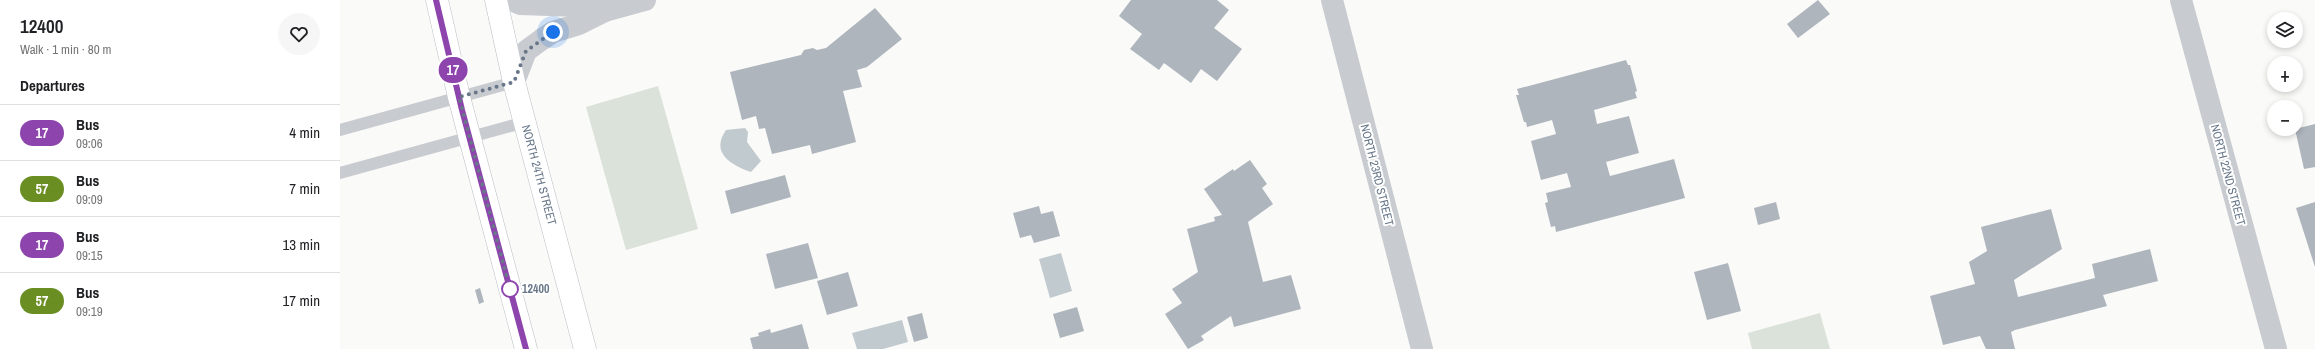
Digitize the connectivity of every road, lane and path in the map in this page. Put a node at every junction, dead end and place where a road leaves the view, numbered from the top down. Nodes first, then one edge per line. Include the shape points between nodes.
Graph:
1 (436, 0) edge
2 (496, 0) edge
3 (512, 0) edge
4 (645, 0) edge
5 (1332, 0) edge
6 (2181, 0) edge
7 (605, 11) junction
8 (514, 82) junction
9 (459, 97) junction
10 (525, 122) junction
11 (340, 130) edge
12 (469, 137) junction
13 (340, 173) edge
14 (526, 349) edge
15 (585, 349) edge
16 (1422, 349) edge
17 (2276, 349) edge

1 - 9 main road
2 - 8 main road, NORTH 24TH STREET
3 - 7 street via 520,4 579,6
4 - 7 street
5 - 16 street, NORTH 23RD STREET
6 - 17 street, NORTH 22ND STREET
7 - 8 street via 579,24 553,32 526,51
8 - 9 lane
8 - 10 main road, NORTH 24TH STREET
9 - 11 lane
9 - 12 main road
10 - 12 lane
10 - 15 main road, NORTH 24TH STREET
12 - 13 lane
12 - 14 main road

